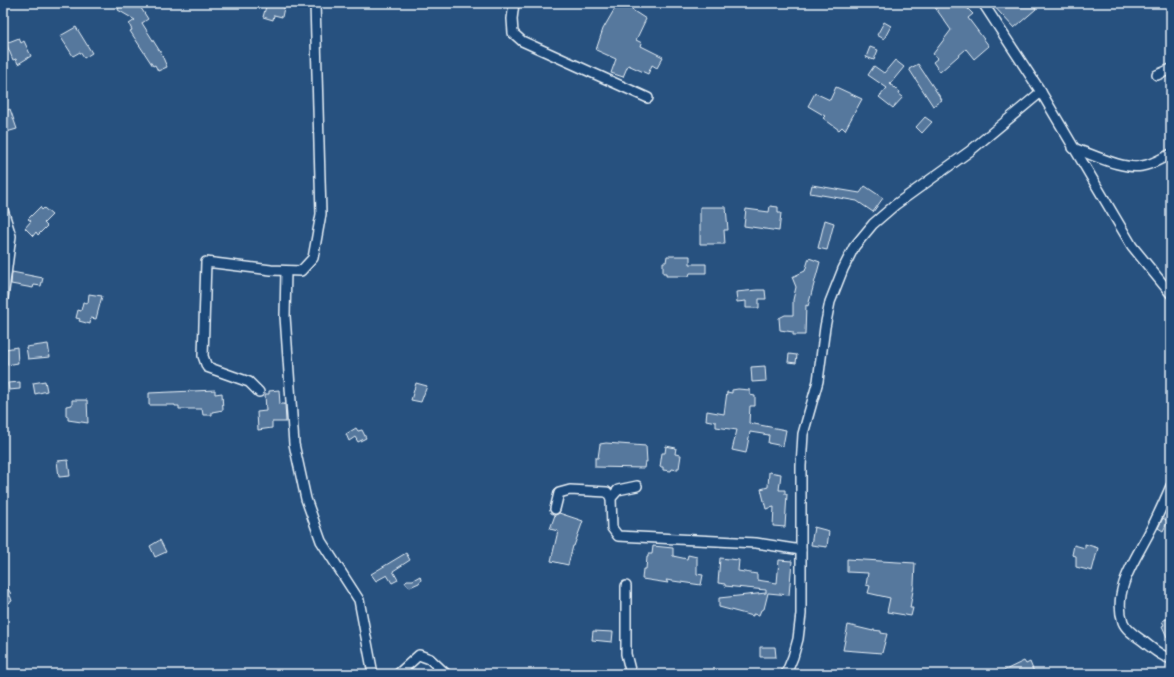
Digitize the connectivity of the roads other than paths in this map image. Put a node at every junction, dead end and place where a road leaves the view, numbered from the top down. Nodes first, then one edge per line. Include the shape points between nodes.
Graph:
1 (315, 3) edge
2 (514, 3) edge
3 (983, 3) edge
4 (1171, 69) edge
5 (1157, 75) dead end
6 (1041, 92) junction
7 (648, 98) dead end
8 (1073, 148) junction
9 (1171, 154) edge
10 (3, 210) edge
11 (286, 270) junction
12 (1171, 294) edge
13 (3, 298) edge
14 (259, 392) dead end
15 (637, 486) dead end
16 (1171, 486) edge
17 (610, 498) junction
18 (555, 509) dead end
19 (801, 550) junction
20 (626, 586) dead end
21 (1171, 659) edge
22 (373, 674) edge
23 (398, 674) edge
24 (446, 674) edge
25 (631, 674) edge
26 (786, 674) edge

1 - 11 street via 321,214 313,258 301,271
2 - 7 street via 513,33 522,41
3 - 6 street
4 - 5 street
6 - 8 street
6 - 19 street via 970,151 895,205 873,224 854,247 830,302 818,381 803,434
8 - 9 street via 1118,164 1135,167 1144,166
8 - 12 street via 1132,246
10 - 13 street via 11,236
11 - 14 street via 206,262 204,356 208,367 249,382
11 - 22 street via 285,316 294,444 304,491 321,541 359,600
15 - 17 street via 618,490
16 - 21 street via 1161,511 1125,579 1121,603 1123,623 1130,631 1163,656
17 - 18 street via 607,492 570,490 559,493
17 - 19 street via 612,528 618,536 756,543
19 - 26 street via 801,614 798,639
20 - 25 street via 626,654
23 - 24 street via 420,655 430,659

